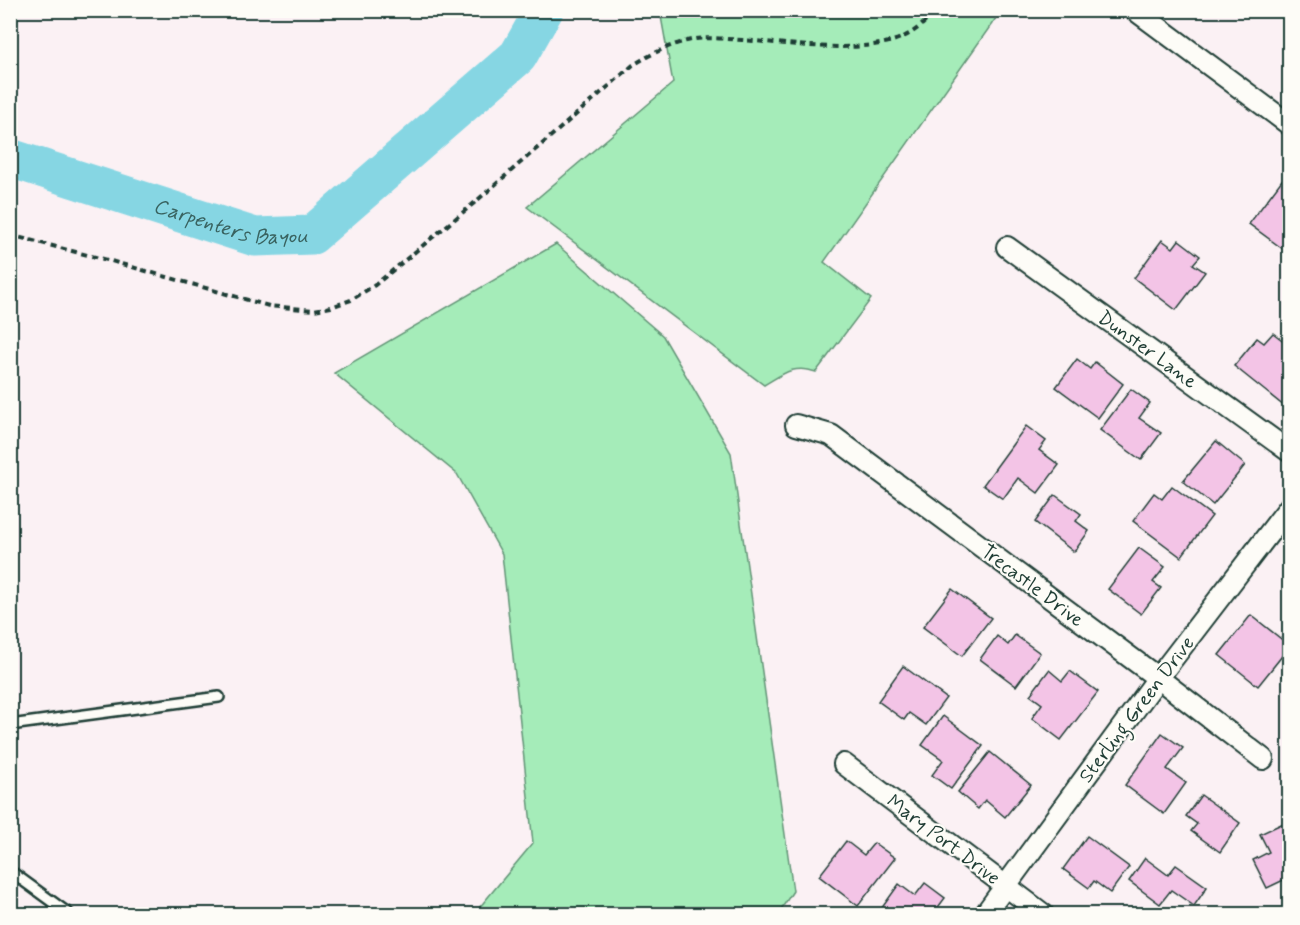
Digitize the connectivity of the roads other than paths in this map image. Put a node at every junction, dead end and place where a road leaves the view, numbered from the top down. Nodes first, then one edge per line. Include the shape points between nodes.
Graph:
1 (1135, 10) edge
2 (1290, 125) edge
3 (1007, 247) dead end
4 (796, 425) dead end
5 (1290, 452) edge
6 (1290, 506) edge
7 (1158, 678) junction
8 (219, 697) dead end
9 (10, 725) edge
10 (1263, 759) dead end
11 (844, 764) dead end
12 (10, 871) edge
13 (1006, 886) junction
14 (69, 915) edge
15 (985, 915) edge
16 (1043, 915) edge

1 - 2 street
3 - 5 street, Dunster Lane
4 - 7 street, Trecastle Drive via 831,435
6 - 7 street, Sterling Green Drive
7 - 10 street, Trecastle Drive
7 - 13 street, Sterling Green Drive
8 - 9 lane
11 - 13 street, Mary Port Drive
12 - 14 lane
13 - 15 street, Sterling Green Drive
13 - 16 street, Mary Port Drive

